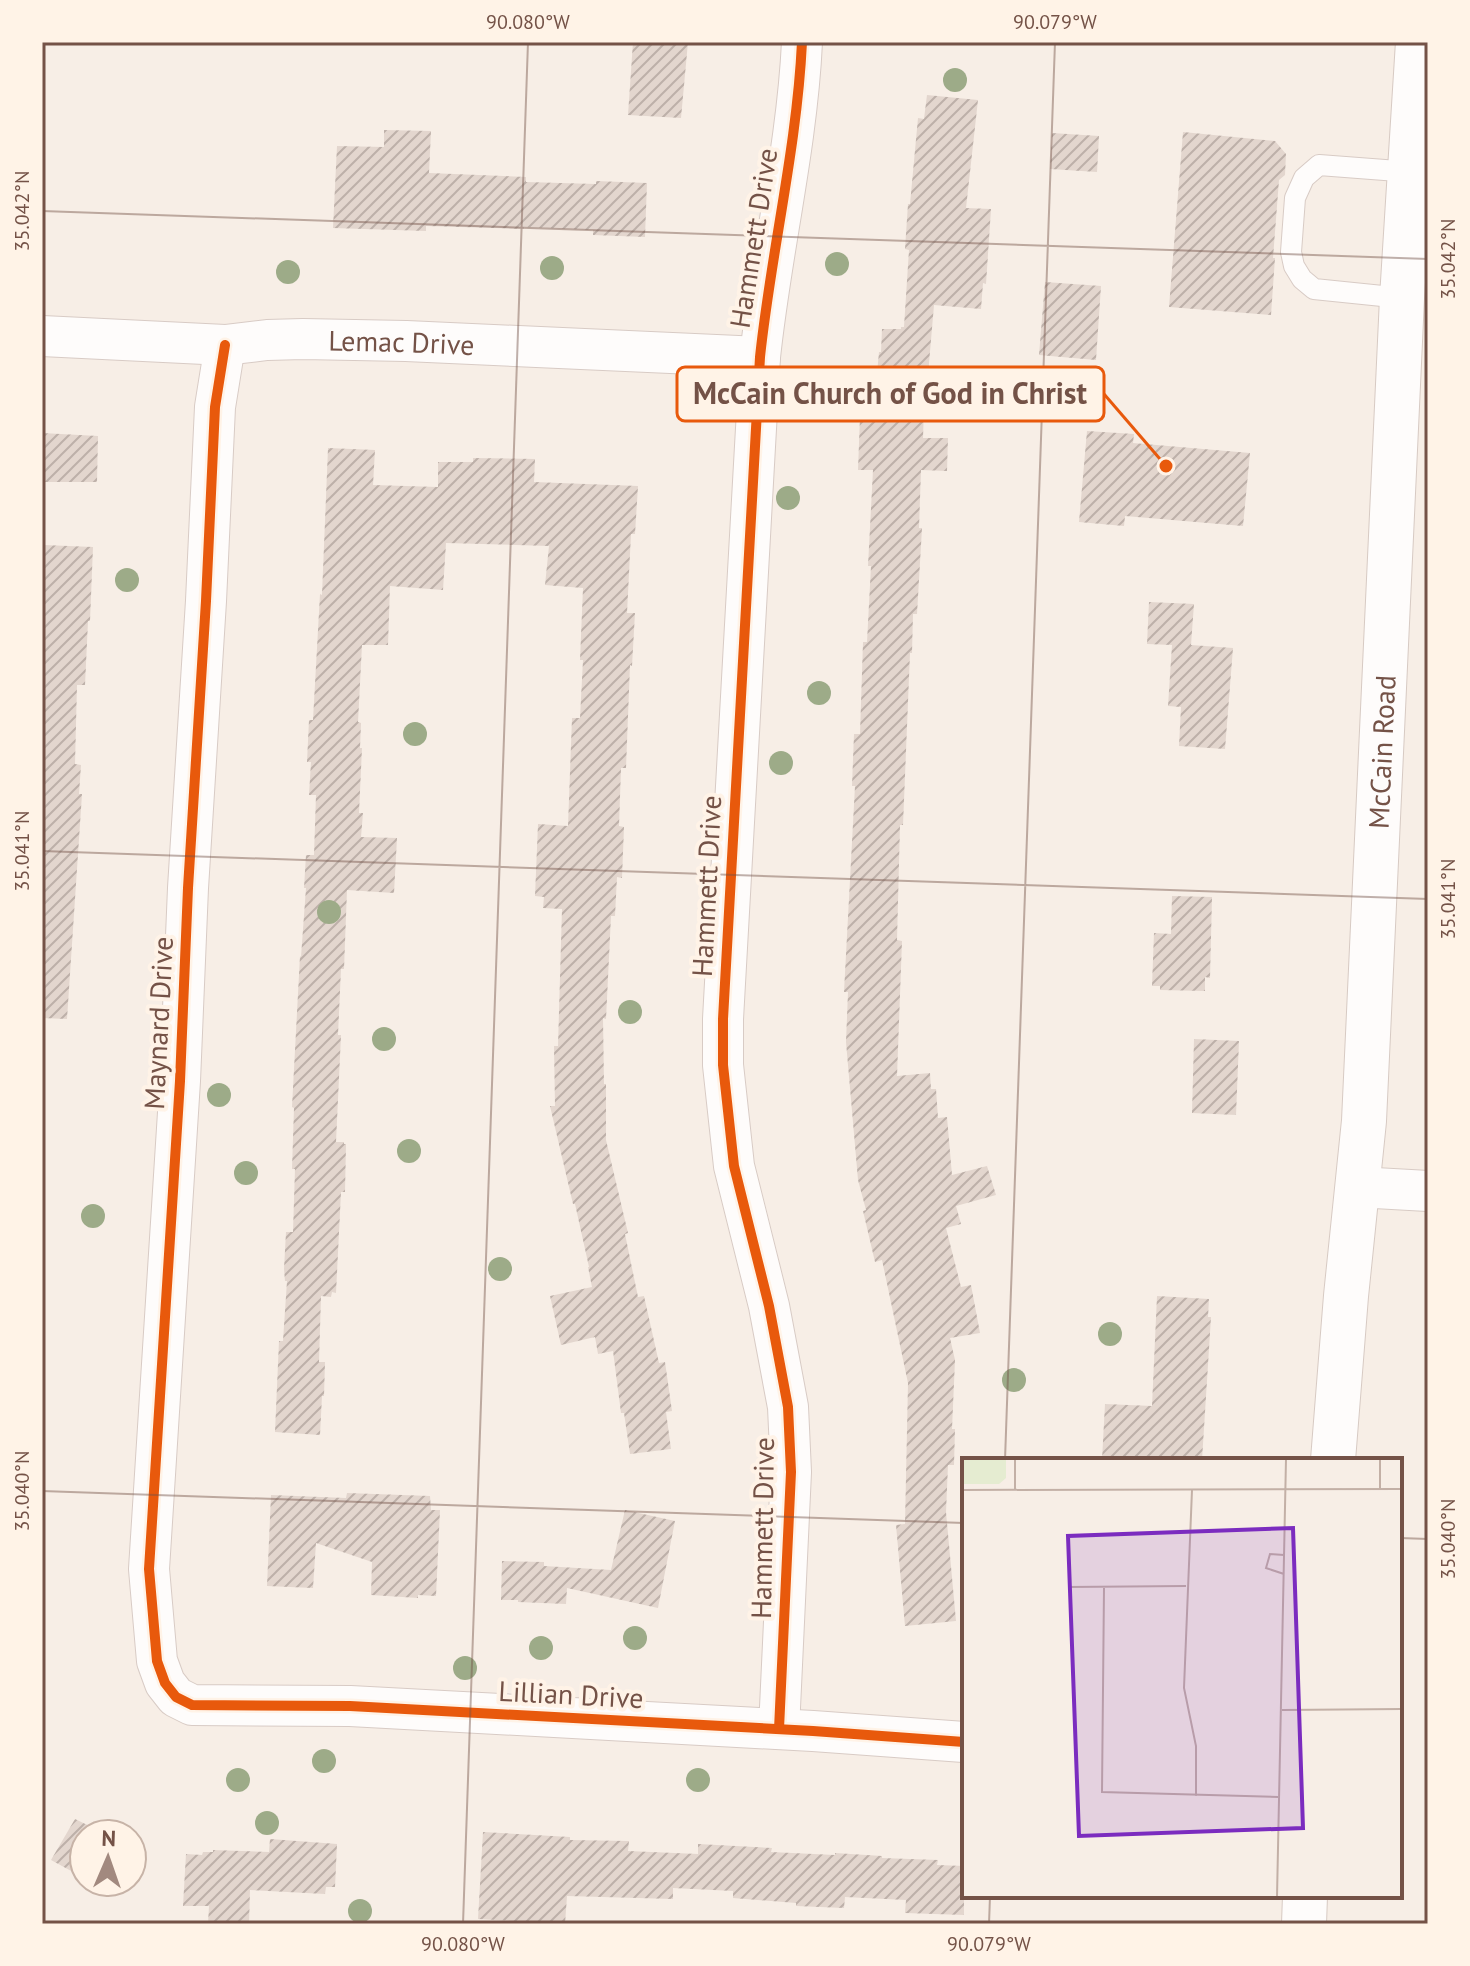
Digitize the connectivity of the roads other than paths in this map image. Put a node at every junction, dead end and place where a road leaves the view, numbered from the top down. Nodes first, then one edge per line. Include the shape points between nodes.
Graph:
1 (802, 42) edge
2 (1418, 42) edge
3 (1411, 172) junction
4 (1402, 298) junction
5 (42, 336) edge
6 (225, 345) junction
7 (760, 357) junction
8 (1357, 1187) junction
9 (1428, 1191) edge
10 (1333, 1458) edge
11 (176, 1697) joint
12 (779, 1729) junction
13 (962, 1742) edge
14 (1305, 1898) edge
15 (1304, 1924) edge

1 - 7 street, Hammett Drive
2 - 3 street, McCain Road
3 - 4 street, McCain Road
3 - 4 lane via 1319,165 1304,178 1295,198 1291,252 1302,279 1314,289
4 - 8 street, McCain Road
5 - 6 street, Lemac Drive
6 - 7 street, Lemac Drive via 303,339
6 - 11 street, Maynard Drive via 215,407 149,1569 157,1661
7 - 12 street, Hammett Drive via 723,1065 734,1166 788,1407 791,1472
8 - 9 street
8 - 10 street, McCain Road
11 - 12 street, Lillian Drive via 192,1705 321,1705
12 - 13 street, Lillian Drive
14 - 15 street

